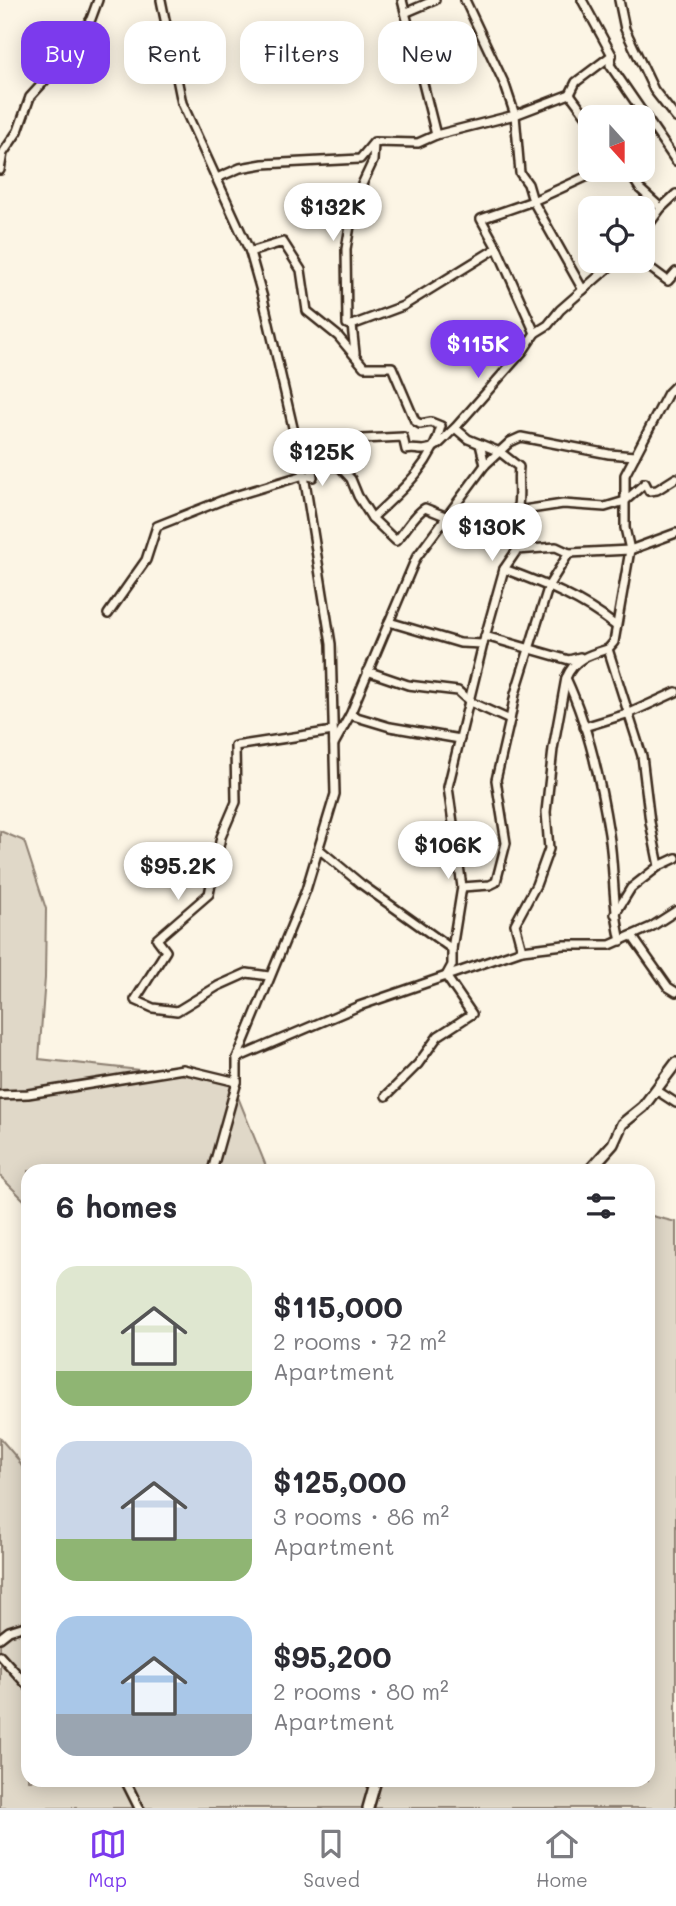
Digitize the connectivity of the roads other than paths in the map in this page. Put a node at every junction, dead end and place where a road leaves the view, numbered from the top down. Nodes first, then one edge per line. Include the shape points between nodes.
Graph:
1 (98, 0) edge
2 (161, 0) edge
3 (402, 0) edge
4 (435, 0) edge
5 (465, 0) edge
6 (582, 0) edge
7 (619, 0) edge
8 (407, 12) junction
9 (611, 55) junction
10 (570, 94) junction
11 (578, 105) edge
12 (515, 115) junction
13 (676, 118) edge
14 (436, 135) junction
15 (374, 142) junction
16 (676, 161) edge
17 (0, 170) edge
18 (217, 177) junction
19 (578, 180) edge
20 (636, 182) edge
21 (676, 194) edge
22 (533, 201) junction
23 (661, 208) junction
24 (655, 216) edge
25 (497, 248) junction
26 (250, 252) junction
27 (655, 271) edge
28 (676, 272) edge
29 (602, 273) edge
30 (583, 290) junction
31 (352, 325) junction
32 (535, 333) junction
33 (355, 353) junction
34 (676, 385) edge
35 (455, 428) junction
36 (480, 444) junction
37 (430, 449) junction
38 (500, 452) junction
39 (635, 456) junction
40 (485, 465) junction
41 (340, 467) junction
42 (304, 475) junction
43 (676, 478) edge
44 (625, 501) junction
45 (517, 511) junction
46 (445, 516) junction
47 (373, 518) junction
48 (676, 533) edge
49 (630, 550) junction
50 (569, 553) junction
51 (504, 569) junction
52 (549, 585) junction
53 (108, 614) dead end
54 (389, 622) junction
55 (616, 626) junction
56 (484, 640) junction
57 (529, 649) junction
58 (608, 649) junction
59 (584, 656) junction
60 (367, 671) junction
61 (566, 678) junction
62 (676, 692) edge
63 (470, 702) junction
64 (630, 713) junction
65 (350, 716) junction
66 (510, 720) junction
67 (584, 727) junction
68 (333, 731) junction
69 (460, 739) junction
70 (334, 744) junction
71 (318, 849) junction
72 (676, 858) edge
73 (659, 866) junction
74 (462, 887) junction
75 (676, 911) edge
76 (614, 915) junction
77 (632, 936) junction
78 (621, 941) junction
79 (452, 948) junction
80 (522, 950) junction
81 (269, 976) junction
82 (446, 976) junction
83 (676, 992) edge
84 (237, 1058) junction
85 (676, 1063) edge
86 (237, 1082) junction
87 (656, 1090) junction
88 (0, 1095) edge
89 (387, 1096) dead end
90 (676, 1103) edge
91 (214, 1164) edge
92 (595, 1164) edge
93 (21, 1627) edge
94 (0, 1638) edge
95 (0, 1655) edge
96 (21, 1678) edge
97 (128, 1787) edge
98 (374, 1787) edge
99 (139, 1808) edge
100 (368, 1808) edge

1 - 17 street via 62,62 30,97
2 - 18 street via 182,103
3 - 8 street
4 - 8 street
5 - 12 street
6 - 9 street
7 - 13 street via 625,29 654,90
8 - 14 street
9 - 10 street via 576,82
9 - 16 street via 610,65
10 - 11 street
10 - 12 street
12 - 14 street
12 - 22 street via 520,173
14 - 15 street via 418,143
15 - 18 street via 360,159 263,164
15 - 31 street via 373,161 358,193 346,249 346,318
18 - 26 street
19 - 22 street
20 - 23 street
21 - 23 street
22 - 25 street via 481,219
22 - 30 street
23 - 24 street
25 - 31 street via 403,306
25 - 32 street
26 - 33 street via 283,242 301,270 307,311
26 - 42 street
27 - 28 street via 668,281
29 - 30 street
30 - 32 street
31 - 33 street
32 - 35 street
33 - 37 street via 364,368 392,367 415,421 441,425
34 - 39 street
35 - 36 street
35 - 37 street via 437,448
36 - 38 street
36 - 40 street
37 - 41 street via 406,450 403,437 341,440
37 - 47 street via 421,469
38 - 39 street via 521,437
38 - 40 street
38 - 45 street via 519,467
39 - 44 street via 625,475
40 - 46 street
41 - 42 street via 312,463 313,477
41 - 47 street
42 - 53 street via 157,526 146,560
42 - 68 street via 331,644
43 - 44 street via 657,490 649,491 645,483
44 - 45 street via 605,507 564,504
44 - 49 street
45 - 46 street
46 - 47 street via 421,509 396,541
46 - 54 street via 416,558
48 - 49 street
49 - 50 street
49 - 55 street
50 - 51 street via 555,547 517,550
50 - 52 street
51 - 52 street
51 - 56 street
52 - 55 street via 591,606
52 - 57 street
54 - 56 street via 460,643
54 - 60 street
55 - 58 street
56 - 57 street
56 - 63 street
57 - 59 street via 569,660
57 - 66 street
58 - 59 street
58 - 64 street
59 - 61 street via 571,666
60 - 63 street via 408,685 458,691
60 - 65 street
61 - 67 street
61 - 80 street via 552,749 546,812 549,849 515,924
62 - 64 street
63 - 66 street
63 - 69 street
64 - 67 street
64 - 73 street via 642,756
65 - 69 street
65 - 70 street
66 - 74 street via 496,780 506,843 496,882
67 - 76 street via 609,833
68 - 70 street
68 - 81 street via 235,746 236,802 221,837 209,894 157,939 166,951 135,1000 177,1011 247,973
69 - 74 street via 448,787
70 - 71 street via 335,794
71 - 79 street
71 - 81 street via 306,890
72 - 73 street
73 - 76 street via 631,888
74 - 79 street
75 - 77 street
76 - 78 street
77 - 78 street
77 - 83 street
78 - 80 street
79 - 82 street via 452,965
80 - 82 street
81 - 84 street
82 - 84 street via 359,1006
82 - 89 street via 472,1014 438,1035
84 - 86 street
85 - 87 street
86 - 88 street via 183,1069
86 - 91 street
87 - 90 street
87 - 92 street via 622,1124 613,1144
93 - 94 street
95 - 96 street
97 - 99 street
98 - 100 street

